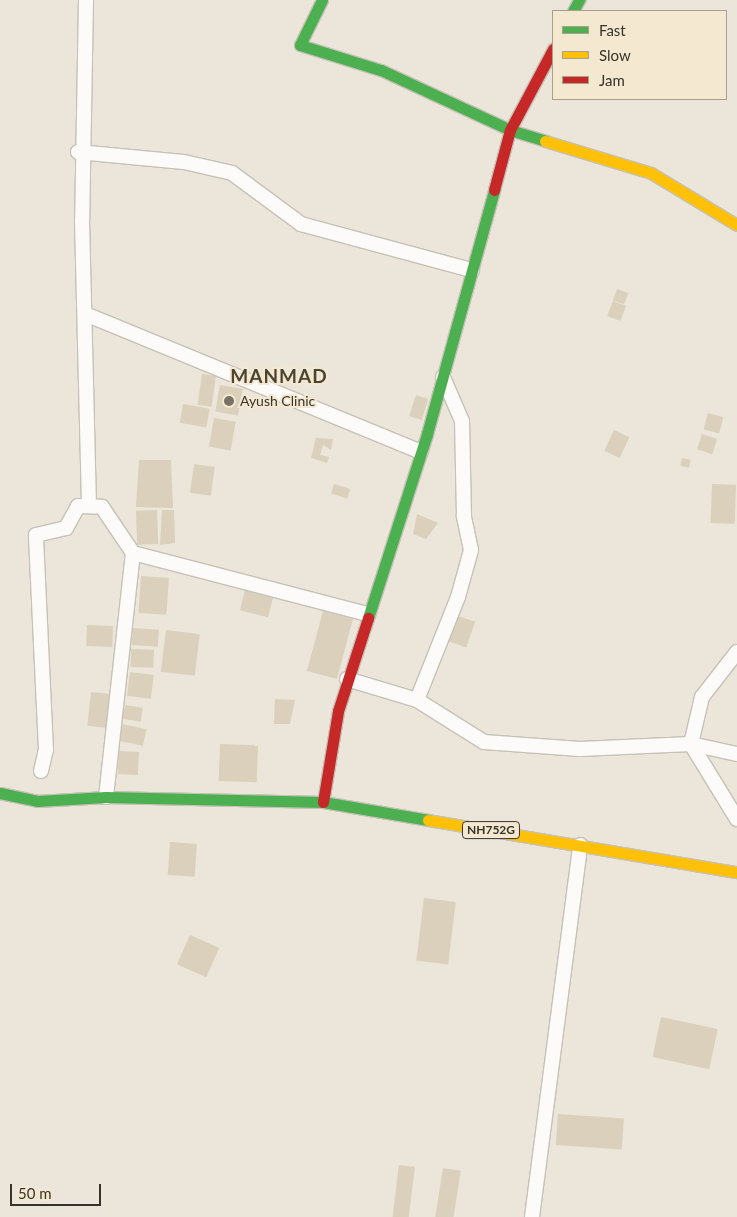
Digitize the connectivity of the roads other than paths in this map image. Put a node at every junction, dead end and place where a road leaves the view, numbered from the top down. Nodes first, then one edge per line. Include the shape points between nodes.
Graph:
1 (86, 0) edge
2 (322, 0) edge
3 (552, 51) edge
4 (510, 130) junction
5 (82, 152) junction
6 (737, 225) edge
7 (472, 270) junction
8 (85, 314) junction
9 (443, 377) junction
10 (421, 452) junction
11 (89, 506) junction
12 (133, 553) junction
13 (367, 614) junction
14 (737, 652) edge
15 (347, 680) junction
16 (417, 700) junction
17 (691, 744) junction
18 (737, 754) edge
19 (41, 771) dead end
20 (0, 793) edge
21 (106, 797) junction
22 (324, 802) junction
23 (737, 820) edge
24 (580, 845) junction
25 (737, 872) edge
26 (532, 1217) edge

1 - 5 street
2 - 4 main road via 300,46 381,70
3 - 4 main road
4 - 6 main road via 651,173
4 - 7 main road
5 - 7 street via 184,162 232,174 301,224
5 - 8 street
7 - 9 main road
8 - 10 street
8 - 11 street
9 - 10 main road
9 - 16 street via 462,421 464,516 471,550 458,598
10 - 13 main road
11 - 12 street via 102,508
11 - 19 street via 78,506 66,528 36,535 46,750
12 - 13 street
12 - 21 street
13 - 15 main road
14 - 17 street via 702,697
15 - 16 street
15 - 22 main road
16 - 17 street via 484,742 580,749
17 - 18 street
17 - 23 street
20 - 21 main road, NH752G via 36,801
21 - 22 main road, NH752G
22 - 24 main road, NH752G
24 - 25 main road, NH752G
24 - 26 street

